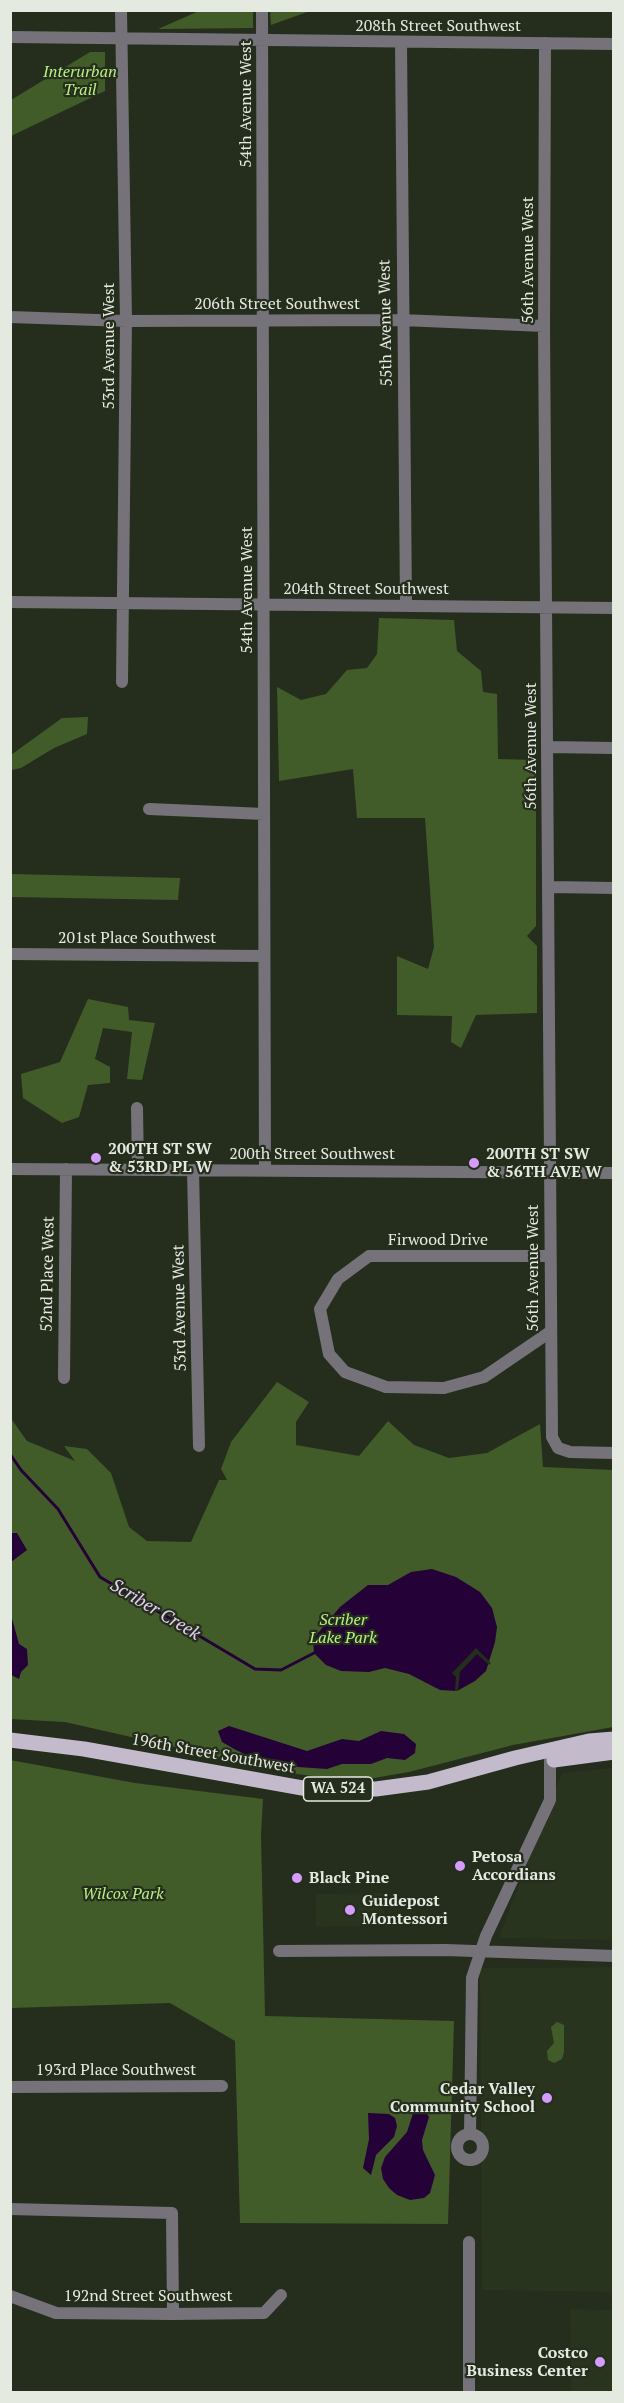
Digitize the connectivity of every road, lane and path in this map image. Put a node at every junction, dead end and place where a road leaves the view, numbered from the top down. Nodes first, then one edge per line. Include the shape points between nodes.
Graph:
1 (121, 10) edge
2 (262, 10) edge
3 (10, 37) edge
4 (121, 39) junction
5 (262, 41) junction
6 (401, 42) junction
7 (546, 43) junction
8 (614, 44) edge
9 (10, 317) edge
10 (402, 320) junction
11 (126, 321) junction
12 (264, 321) junction
13 (544, 326) junction
14 (10, 602) edge
15 (124, 603) junction
16 (406, 604) junction
17 (264, 605) junction
18 (614, 608) edge
19 (548, 609) junction
20 (122, 682) dead end
21 (547, 747) junction
22 (614, 748) edge
23 (149, 809) dead end
24 (264, 814) junction
25 (550, 887) junction
26 (614, 888) edge
27 (10, 954) edge
28 (263, 956) junction
29 (137, 1108) dead end
30 (10, 1169) edge
31 (138, 1169) junction
32 (66, 1170) junction
33 (193, 1170) junction
34 (265, 1170) junction
35 (549, 1172) junction
36 (614, 1173) edge
37 (550, 1256) junction
38 (550, 1332) junction
39 (64, 1378) dead end
40 (199, 1446) dead end
41 (614, 1453) edge
42 (614, 1739) edge
43 (10, 1740) edge
44 (589, 1741) junction
45 (614, 1752) edge
46 (515, 1758) junction
47 (550, 1760) junction
48 (279, 1951) dead end
49 (479, 1953) junction
50 (614, 1956) edge
51 (222, 2085) dead end
52 (10, 2086) edge
53 (470, 2134) dead end
54 (10, 2209) edge
55 (469, 2241) dead end
56 (281, 2295) dead end
57 (10, 2296) edge
58 (173, 2314) junction
59 (469, 2392) edge

1 - 4 street, 53rd Avenue West
2 - 5 street, 54th Avenue West
3 - 4 street, 208th Street Southwest
4 - 5 street, 208th Street Southwest
4 - 11 street, 53rd Avenue West
5 - 6 street, 208th Street Southwest
5 - 12 street, 54th Avenue West
6 - 7 street, 208th Street Southwest
6 - 10 street, 55th Avenue West
7 - 8 street, 208th Street Southwest
7 - 13 street, 56th Avenue West
9 - 11 street, 206th Street Southwest
10 - 12 street, 206th Street Southwest
10 - 13 street, 206th Street Southwest
10 - 16 street, 55th Avenue West
11 - 12 street, 206th Street Southwest
11 - 15 street, 53rd Avenue West
12 - 17 street, 54th Avenue West
13 - 19 street, 56th Avenue West
14 - 15 street, 204th Street Southwest
15 - 17 street, 204th Street Southwest
15 - 20 street, 53rd Avenue West
16 - 17 street, 204th Street Southwest
16 - 19 street, 204th Street Southwest
17 - 24 street, 54th Avenue West
18 - 19 street, 204th Street Southwest
19 - 21 street, 56th Avenue West
21 - 22 street
21 - 25 street, 56th Avenue West
23 - 24 street
24 - 28 street, 54th Avenue West
25 - 26 street
25 - 35 street, 56th Avenue West
27 - 28 street, 201st Place Southwest
28 - 34 street, 54th Avenue West
29 - 31 street
30 - 32 street, 200th Street Southwest
31 - 32 street, 200th Street Southwest
31 - 33 street, 200th Street Southwest
32 - 39 street, 52nd Place West
33 - 34 street, 200th Street Southwest
33 - 40 street, 53rd Avenue West
34 - 35 street, 200th Street Southwest
35 - 36 street, 200th Street Southwest
35 - 37 street, 56th Avenue West
37 - 38 street, 56th Avenue West
37 - 38 street, Firwood Drive via 369,1257 338,1279 320,1309 328,1354 345,1372 386,1387 444,1388 484,1377
38 - 41 street, 56th Avenue West via 552,1437 558,1448 570,1452
42 - 44 main road, 196th Street Southwest
43 - 46 main road, 196th Street Southwest / WA 524 via 84,1749 308,1789 376,1789 428,1782
44 - 46 main road, 196th Street Southwest
44 - 47 main road
45 - 47 main road, 196th Street Southwest / WA 524
46 - 47 main road, 196th Street Southwest / WA 524
47 - 49 street via 550,1800
48 - 49 street
49 - 50 street
49 - 53 street via 470,1993
51 - 52 street, 193rd Place Southwest
54 - 58 street via 172,2213
55 - 59 street
56 - 58 street, 192nd Street Southwest via 264,2313
57 - 58 street, 192nd Street Southwest via 56,2313

